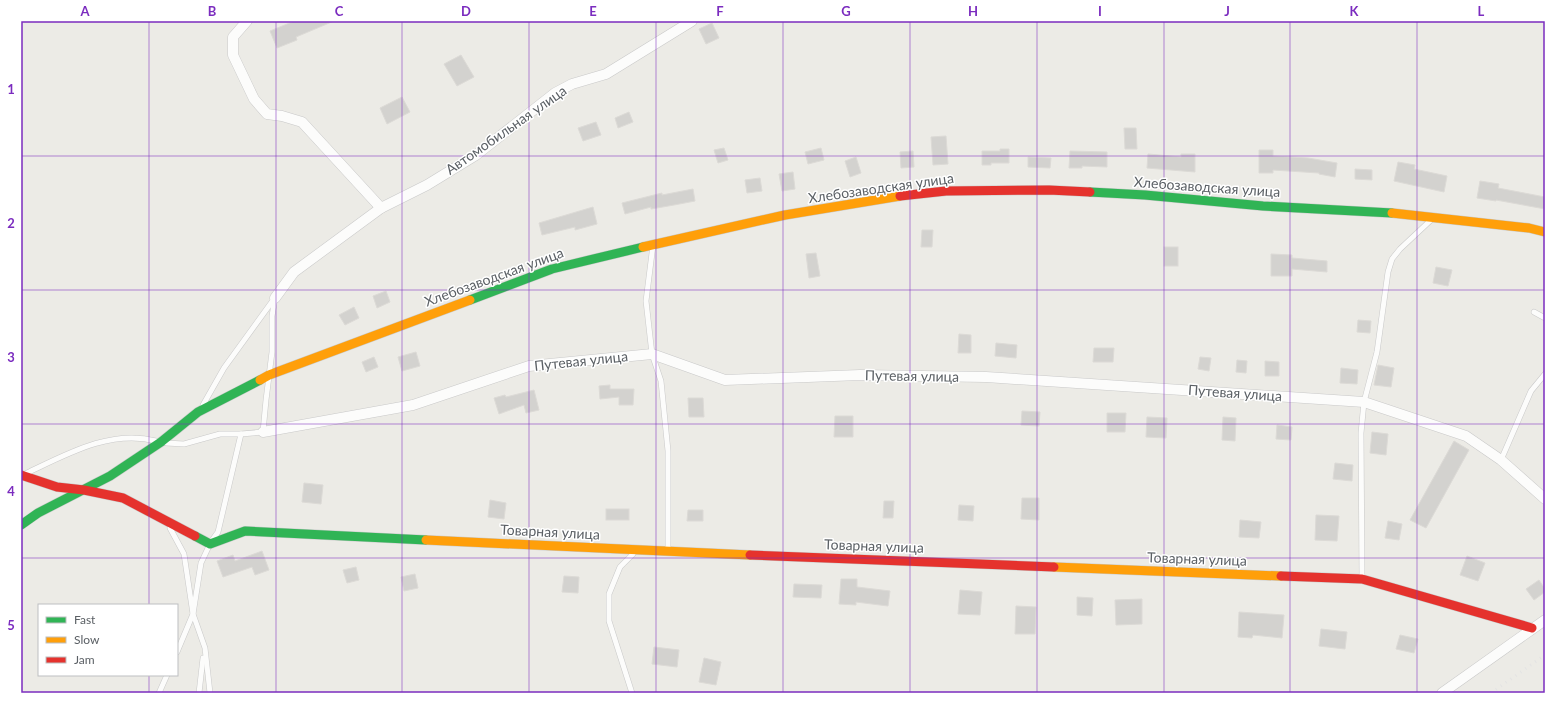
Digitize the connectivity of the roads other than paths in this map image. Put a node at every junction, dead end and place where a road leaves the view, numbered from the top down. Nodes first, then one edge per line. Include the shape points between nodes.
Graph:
1 (247, 21) edge
2 (692, 21) edge
3 (381, 208) junction
4 (1434, 217) junction
5 (1545, 232) edge
6 (653, 244) junction
7 (275, 298) junction
8 (1534, 312) dead end
9 (1545, 318) edge
10 (652, 354) junction
11 (1545, 374) edge
12 (269, 375) junction
13 (1364, 402) junction
14 (198, 412) junction
15 (263, 432) junction
16 (240, 434) junction
17 (161, 442) junction
18 (1501, 460) junction
19 (22, 475) edge
20 (84, 490) junction
21 (1545, 499) edge
22 (165, 520) junction
23 (21, 525) edge
24 (210, 544) junction
25 (637, 550) junction
26 (668, 552) junction
27 (1362, 580) junction
28 (193, 614) junction
29 (1545, 620) edge
30 (1532, 628) junction
31 (205, 648) junction
32 (178, 650) edge
33 (167, 676) edge
34 (159, 693) edge
35 (199, 693) edge
36 (210, 693) edge
37 (632, 693) edge
38 (1442, 693) edge

1 - 3 street via 233,37 233,55 254,99 267,114 302,122
2 - 3 street, Автомобильная улица via 606,74 572,84 555,93 476,155 427,185
3 - 7 street, Автомобильная улица via 294,272
4 - 5 street, Хлебозаводская улица
4 - 6 street, Хлебозаводская улица via 1145,195 1049,190 946,191 785,215
4 - 13 lane via 1392,259 1377,352
6 - 10 lane via 646,301
6 - 12 street, Хлебозаводская улица via 552,269
7 - 12 lane
7 - 14 lane via 224,368
8 - 9 lane
10 - 13 street, Путевая улица via 725,380 860,375 986,377
10 - 15 street, Путевая улица via 529,366 413,405
10 - 26 lane via 661,381 668,450
11 - 18 lane via 1531,391
12 - 14 street, Хлебозаводская улица
12 - 15 lane
13 - 18 street, Путевая улица via 1466,436
13 - 27 lane via 1361,433
14 - 17 street, Хлебозаводская улица
15 - 16 lane
16 - 17 lane via 220,434 184,444
16 - 24 lane via 218,532
17 - 19 lane via 143,438 119,438 95,443
17 - 20 street, Хлебозаводская улица
18 - 21 street, Путевая улица
19 - 20 street via 57,487
20 - 22 street via 122,498
20 - 23 street, Хлебозаводская улица via 38,512
22 - 24 street
22 - 28 lane via 184,554
24 - 25 street, Товарная улица via 245,531
24 - 28 lane via 201,563
25 - 26 street, Товарная улица
25 - 37 lane via 620,566 608,594 608,621
26 - 27 street, Товарная улица
27 - 30 street, Товарная улица
28 - 31 lane
28 - 32 lane
29 - 30 street
30 - 38 street
31 - 35 lane
31 - 36 lane
33 - 34 lane

